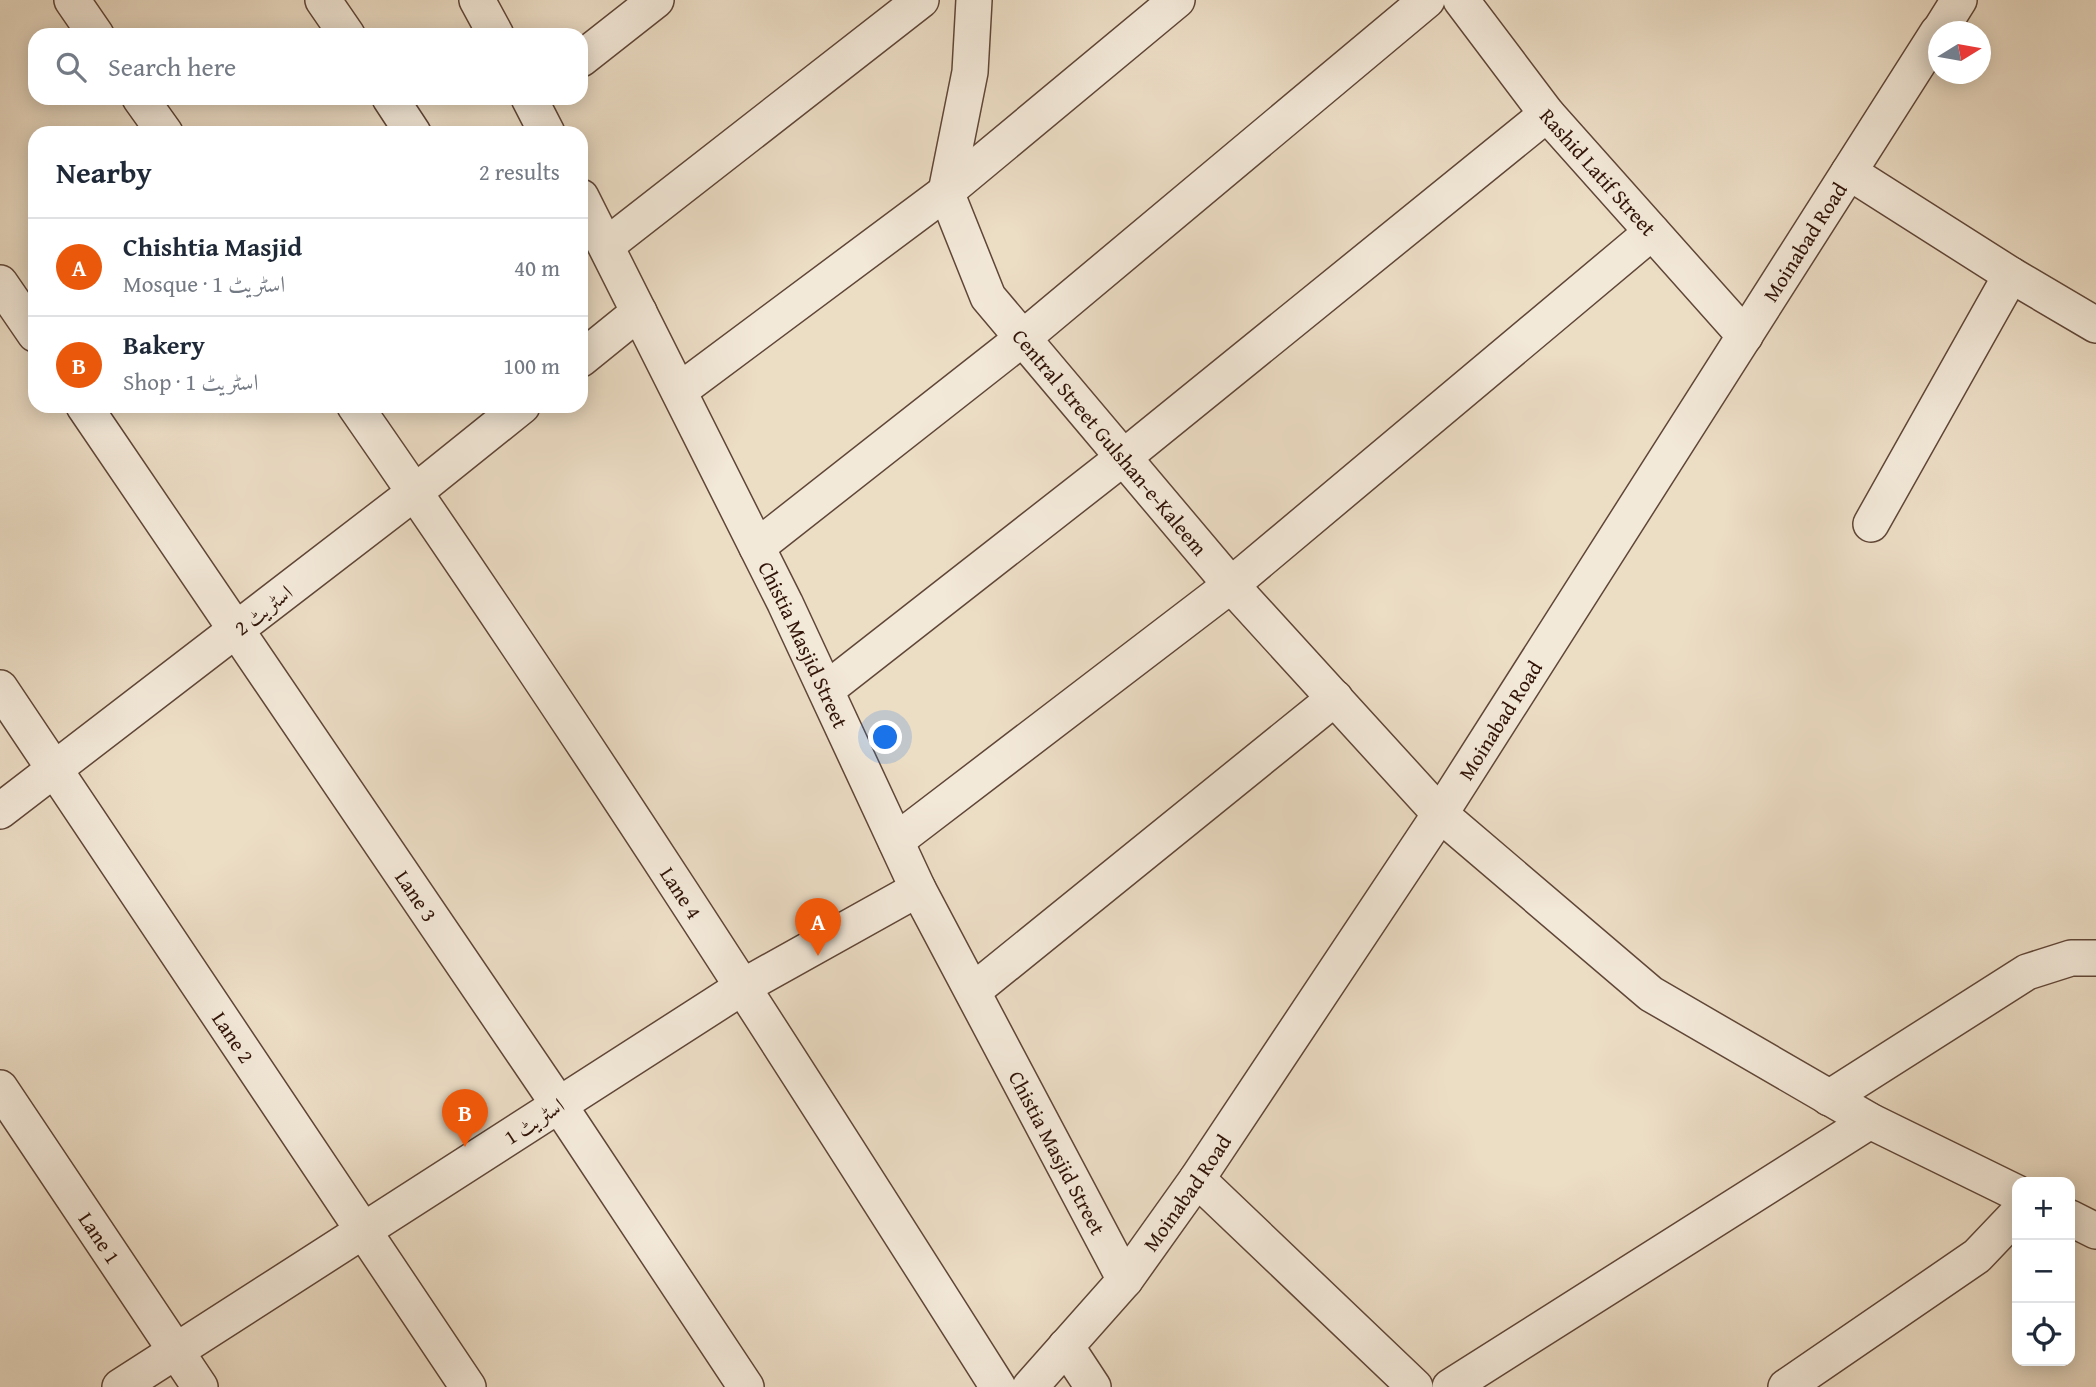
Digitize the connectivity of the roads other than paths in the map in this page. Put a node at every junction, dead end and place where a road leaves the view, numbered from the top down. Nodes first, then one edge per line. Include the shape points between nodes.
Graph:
1 (72, 0) edge
2 (323, 0) edge
3 (477, 0) edge
4 (656, 0) edge
5 (920, 0) edge
6 (974, 0) edge
7 (1177, 0) edge
8 (1427, 0) edge
9 (1461, 0) edge
10 (1959, 0) edge
11 (1946, 21) edge
12 (91, 28) edge
13 (341, 28) edge
14 (492, 28) edge
15 (1928, 49) edge
16 (588, 53) edge
17 (145, 105) edge
18 (395, 105) edge
19 (534, 105) edge
20 (1547, 114) junction
21 (160, 126) edge
22 (408, 126) edge
23 (544, 126) edge
24 (1849, 172) junction
25 (946, 192) junction
26 (588, 210) edge
27 (1652, 232) junction
28 (607, 245) junction
29 (2011, 275) junction
30 (0, 283) edge
31 (639, 312) junction
32 (28, 324) edge
33 (2096, 325) edge
34 (1745, 336) junction
35 (1023, 338) junction
36 (588, 353) edge
37 (679, 391) junction
38 (89, 413) edge
39 (360, 413) edge
40 (513, 413) edge
41 (1124, 457) junction
42 (415, 492) junction
43 (1871, 524) dead end
44 (757, 547) junction
45 (1231, 585) junction
46 (237, 630) junction
47 (0, 688) edge
48 (825, 690) junction
49 (1335, 698) junction
50 (55, 770) junction
51 (0, 810) edge
52 (1440, 814) junction
53 (896, 841) junction
54 (918, 888) junction
55 (2096, 958) edge
56 (744, 986) junction
57 (973, 992) junction
58 (0, 1088) edge
59 (1829, 1098) junction
60 (559, 1105) junction
61 (1870, 1121) junction
62 (1197, 1179) junction
63 (2012, 1191) edge
64 (2012, 1219) edge
65 (2075, 1221) edge
66 (364, 1231) junction
67 (2096, 1231) edge
68 (1125, 1280) junction
69 (1066, 1346) junction
70 (177, 1351) junction
71 (121, 1387) edge
72 (200, 1387) edge
73 (468, 1387) edge
74 (746, 1387) edge
75 (998, 1387) edge
76 (1030, 1387) edge
77 (1093, 1387) edge
78 (1415, 1387) edge
79 (1450, 1387) edge
80 (1786, 1387) edge

1 - 12 street
2 - 13 street
3 - 14 street
4 - 16 street
5 - 28 street
6 - 25 street via 970,72
7 - 25 street
8 - 35 street
9 - 20 street, Rashid Latif Street
10 - 11 street, Moinabad Road
15 - 24 street, Moinabad Road
17 - 21 street
18 - 22 street
19 - 23 street
20 - 27 street, Rashid Latif Street
20 - 41 street
24 - 29 street
24 - 34 street, Moinabad Road
25 - 35 street, Central Street Gulshan-e-Kaleem via 988,297
25 - 37 street
26 - 28 street, Chistia Masjid Street
27 - 34 street, Rashid Latif Street
27 - 45 street
28 - 31 street, Chistia Masjid Street
29 - 33 street
29 - 43 street
30 - 32 street
31 - 36 street
31 - 37 street, Chistia Masjid Street
34 - 52 street, Moinabad Road
35 - 41 street, Central Street Gulshan-e-Kaleem
35 - 44 street
37 - 44 street, Chistia Masjid Street
38 - 46 street, Lane 3
39 - 42 street, Lane 4
40 - 42 street, اسٹریٹ 2
41 - 45 street, Central Street Gulshan-e-Kaleem
41 - 48 street
42 - 46 street, اسٹریٹ 2
42 - 56 street, Lane 4
44 - 48 street, Chistia Masjid Street
45 - 49 street, Central Street Gulshan-e-Kaleem
45 - 53 street
46 - 50 street, اسٹریٹ 2
46 - 60 street, Lane 3
47 - 50 street, Lane 2
48 - 53 street, Chistia Masjid Street
49 - 52 street, Central Street Gulshan-e-Kaleem
49 - 57 street
50 - 51 street, اسٹریٹ 2
50 - 66 street, Lane 2
52 - 59 street, Central Street Gulshan-e-Kaleem via 1651,994
52 - 62 street, Moinabad Road
53 - 54 street, Chistia Masjid Street
54 - 56 street, اسٹریٹ 1
54 - 57 street, Chistia Masjid Street
55 - 59 street via 2071,958 2026,972
56 - 60 street, اسٹریٹ 1
56 - 75 street, Lane 4
57 - 68 street, Chistia Masjid Street
58 - 70 street, Lane 1
59 - 61 street, Central Street Gulshan-e-Kaleem
60 - 66 street, اسٹریٹ 1
60 - 74 street, Lane 3
61 - 63 street, Central Street Gulshan-e-Kaleem
61 - 79 street
62 - 68 street, Moinabad Road
62 - 78 street
64 - 80 street via 1977,1256
65 - 67 street
66 - 70 street, اسٹریٹ 1
66 - 73 street, Lane 2
68 - 69 street, Moinabad Road
69 - 76 street, Moinabad Road
69 - 77 street
70 - 71 street, اسٹریٹ 1
70 - 72 street, Lane 1

